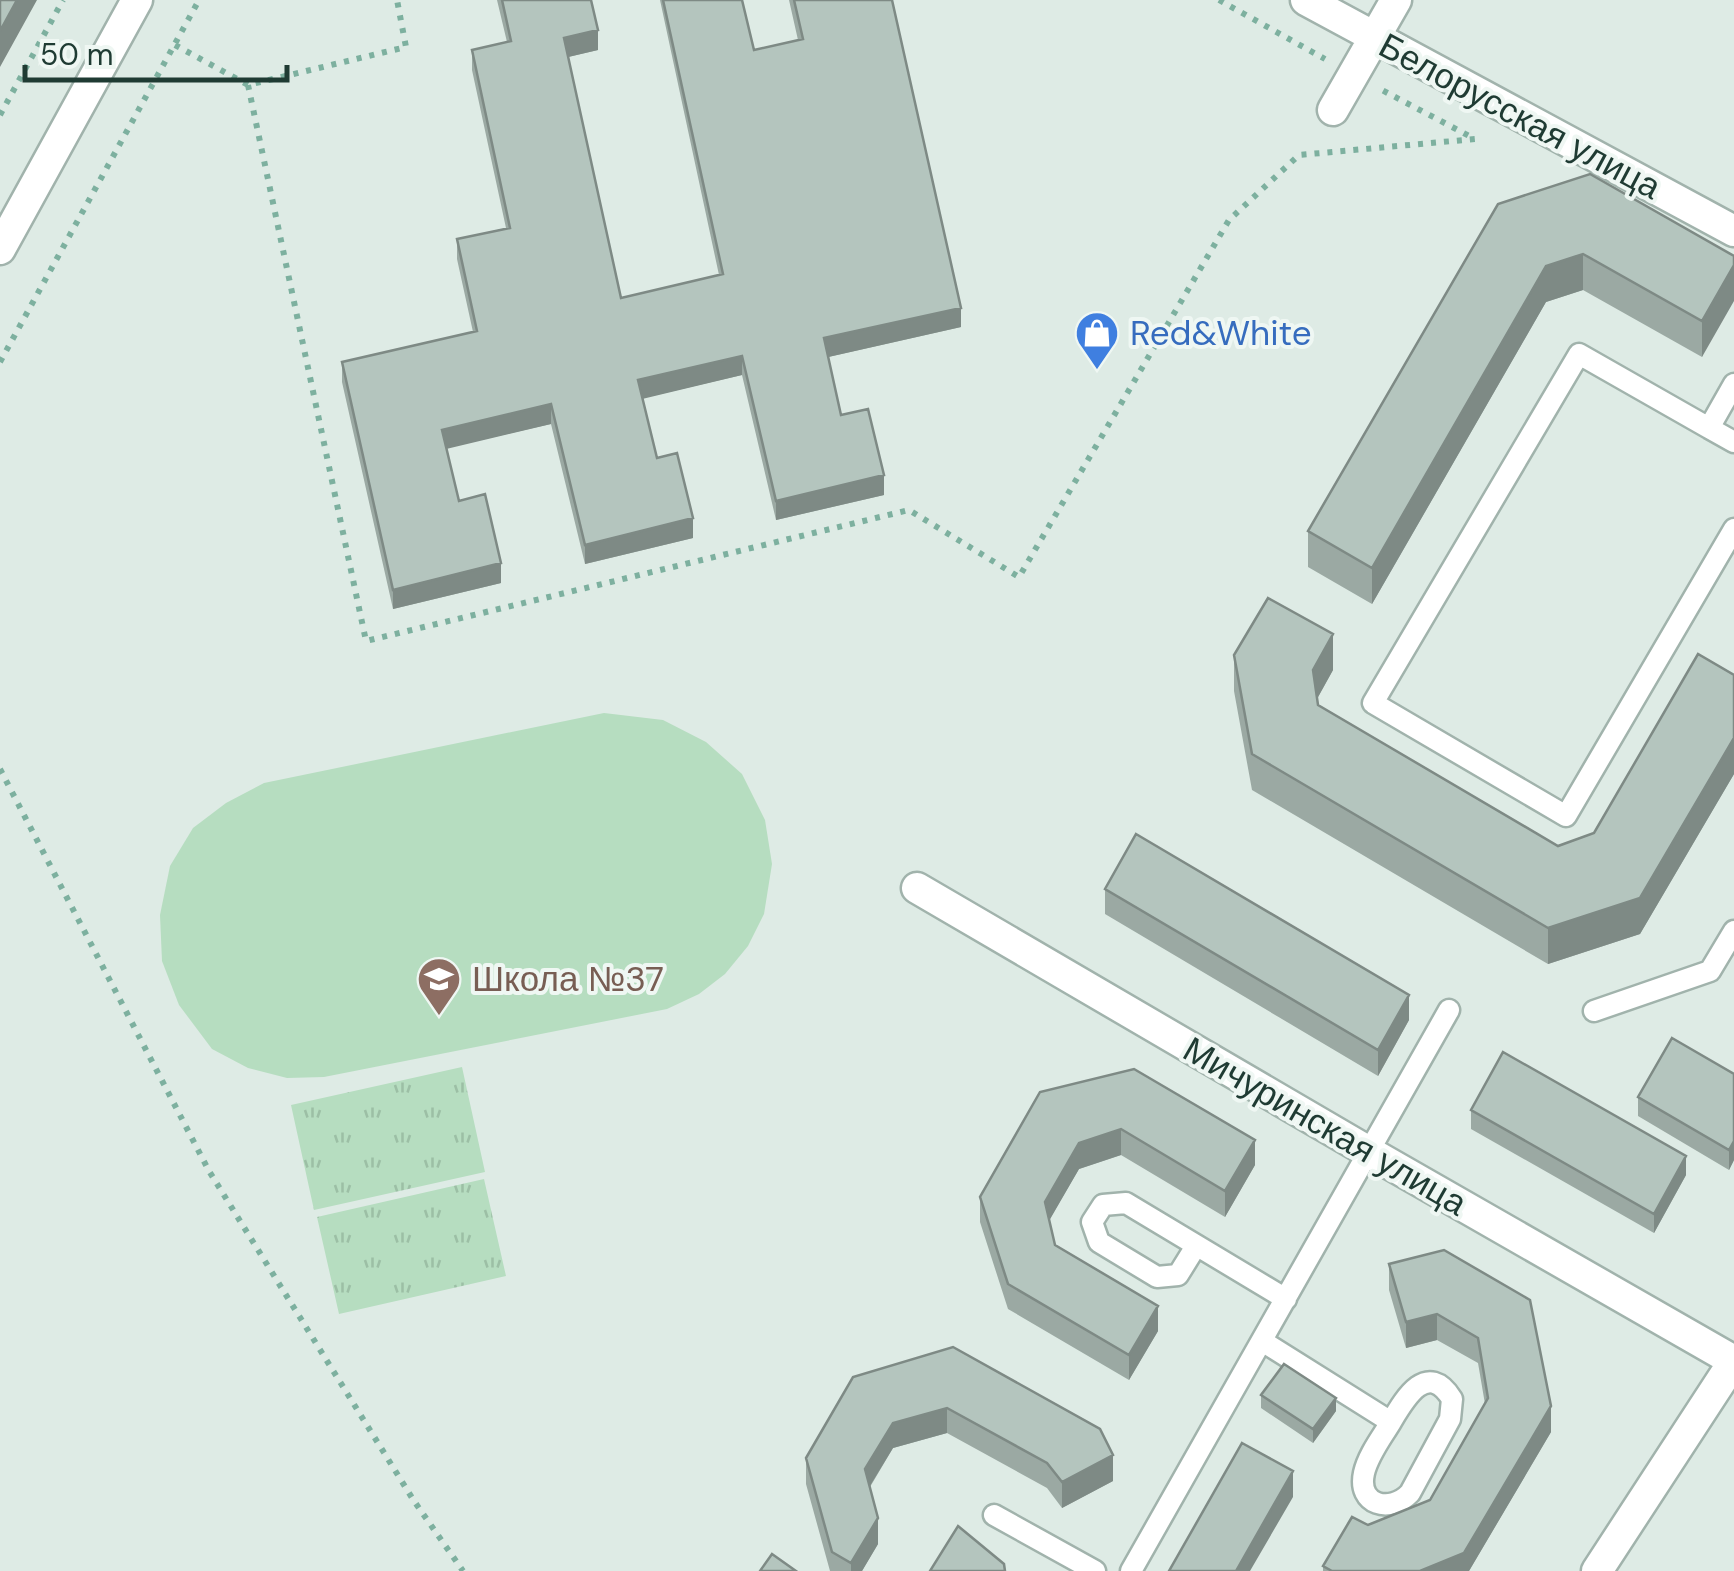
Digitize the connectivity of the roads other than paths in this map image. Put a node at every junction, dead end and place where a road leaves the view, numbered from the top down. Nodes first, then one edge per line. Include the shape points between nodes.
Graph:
1 (137, 0) edge
2 (1306, 0) edge
3 (1396, 0) edge
4 (1374, 38) junction
5 (1333, 110) dead end
6 (1734, 231) edge
7 (0, 249) edge
8 (1734, 384) edge
9 (1709, 428) junction
10 (1734, 442) edge
11 (1734, 529) edge
12 (917, 888) dead end
13 (1734, 930) edge
14 (1449, 1010) dead end
15 (1594, 1011) dead end
16 (1369, 1152) junction
17 (1196, 1246) junction
18 (1286, 1299) junction
19 (1262, 1341) junction
20 (1734, 1361) edge
21 (1391, 1422) junction
22 (994, 1515) dead end
23 (1096, 1571) edge
24 (1131, 1571) edge
25 (1597, 1571) edge

1 - 7 street
2 - 4 street, Белорусская улица
3 - 4 street
4 - 5 street
4 - 6 street, Белорусская улица
8 - 9 lane
9 - 10 lane
9 - 11 lane via 1579,354 1374,703 1566,816
12 - 16 street, Мичуринская улица
13 - 15 lane via 1710,971
14 - 16 lane
16 - 18 lane
16 - 20 street, Мичуринская улица
17 - 17 lane via 1126,1203 1103,1205 1092,1222 1099,1242 1157,1277 1178,1276
17 - 18 lane
18 - 19 lane
19 - 21 lane
19 - 24 lane
20 - 25 street
21 - 21 lane via 1363,1480 1368,1496 1388,1505 1410,1492 1450,1420 1452,1399 1441,1386 1422,1384
22 - 23 lane

